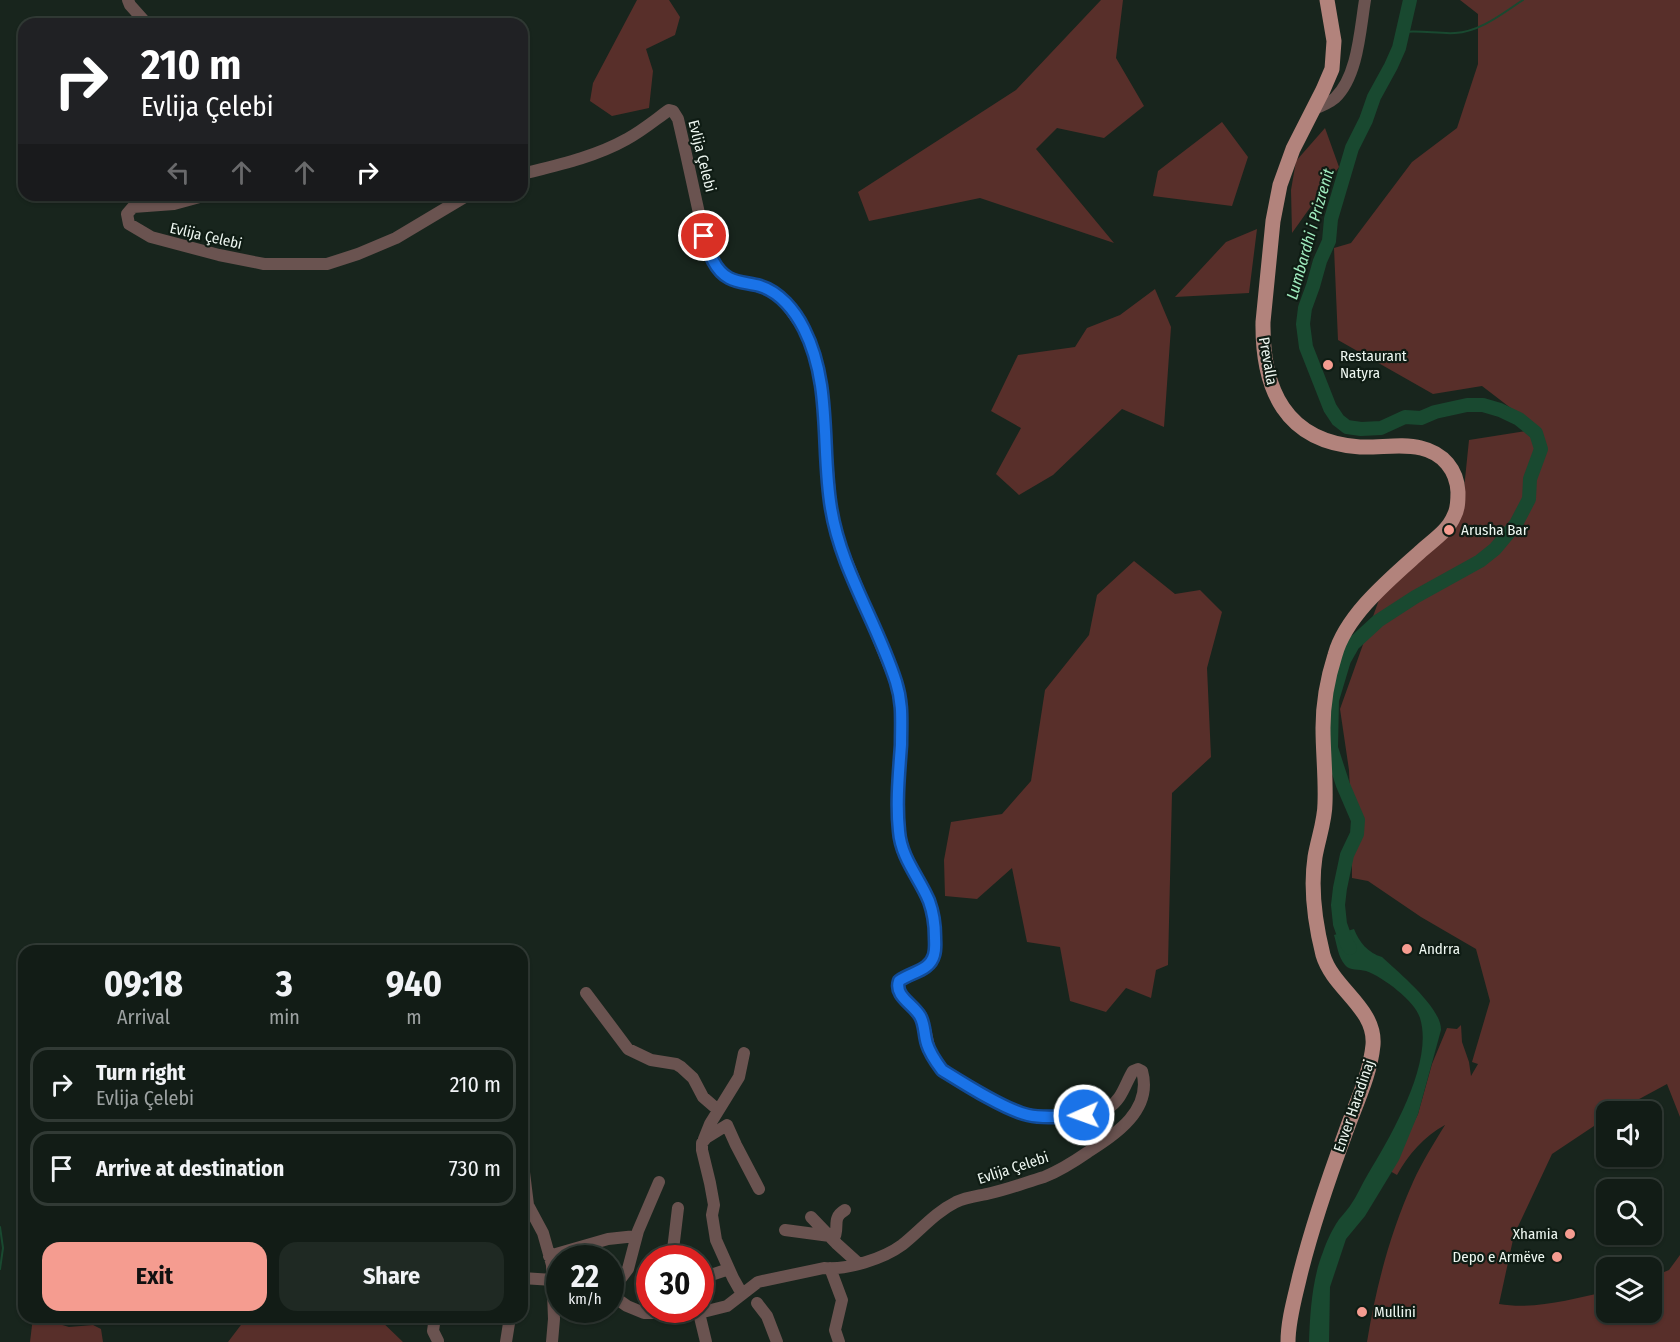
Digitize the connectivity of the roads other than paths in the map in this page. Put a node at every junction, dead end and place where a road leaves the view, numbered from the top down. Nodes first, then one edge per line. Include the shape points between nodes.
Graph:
1 (128, 0) edge
2 (1327, 0) edge
3 (1365, 0) edge
4 (142, 18) edge
5 (1314, 109) junction
6 (528, 172) edge
7 (185, 201) edge
8 (458, 201) edge
9 (1345, 632) joint
10 (586, 993) dead end
11 (744, 1053) dead end
12 (718, 1110) junction
13 (702, 1143) junction
14 (659, 1182) dead end
15 (759, 1189) dead end
16 (528, 1205) edge
17 (678, 1209) dead end
18 (845, 1210) dead end
19 (811, 1217) dead end
20 (785, 1230) dead end
21 (636, 1236) junction
22 (832, 1238) junction
23 (546, 1245) edge
24 (587, 1245) edge
25 (674, 1245) edge
26 (858, 1263) junction
27 (831, 1268) junction
28 (729, 1269) junction
29 (714, 1274) edge
30 (624, 1275) edge
31 (528, 1278) edge
32 (546, 1280) edge
33 (742, 1294) junction
34 (757, 1302) dead end
35 (714, 1310) edge
36 (434, 1323) edge
37 (509, 1323) edge
38 (554, 1323) edge
39 (701, 1323) edge
40 (438, 1341) edge
41 (506, 1342) edge
42 (552, 1342) edge
43 (706, 1342) edge
44 (777, 1342) edge
45 (838, 1342) edge
46 (1288, 1342) edge

1 - 4 street
2 - 5 main road, Prevalla via 1334,41 1332,69
3 - 5 street via 1347,81 1333,99
5 - 9 main road, Prevalla via 1286,167 1273,221 1263,342 1272,389 1288,415 1311,433 1349,446 1414,446 1429,450 1448,464 1457,486 1456,512 1449,525 1387,580
6 - 26 street, Evlija Çelebi via 580,159 623,141 673,111 715,265 729,278 773,292 791,308 804,329 816,360 821,390 831,507 838,539 896,683 902,715 899,833 902,850 929,902 935,947 930,964 899,981 897,986 921,1017 935,1061 947,1073 1028,1115 1095,1113 1108,1108 1119,1099 1133,1071 1142,1071 1142,1099 1134,1115 1104,1142 1047,1176 958,1201 890,1253
7 - 8 street, Evlija Çelebi via 133,207 129,209 129,224 151,237 264,264 327,264 358,254 396,238
9 - 46 main road, Enver Haradinaj via 1326,686 1325,807 1312,894 1329,969 1365,1016 1373,1047 1307,1247
10 - 12 street via 628,1049 651,1060 681,1067
11 - 12 street via 740,1077
12 - 13 street
13 - 15 street via 727,1125
13 - 28 street via 714,1205 716,1240
14 - 21 street, Evlija Çelebi
16 - 23 street
17 - 25 street
18 - 22 street via 836,1219 837,1234
19 - 22 street
20 - 22 street
21 - 24 street
21 - 30 street, Evlija Çelebi
22 - 26 street
26 - 27 street, Evlija Çelebi
27 - 33 street, Evlija Çelebi via 758,1282
27 - 45 street via 842,1300 835,1330
28 - 29 street
28 - 33 street
31 - 32 street
33 - 35 street, Evlija Çelebi via 727,1306
34 - 44 street
36 - 40 street
37 - 41 street
38 - 42 street
39 - 43 street

